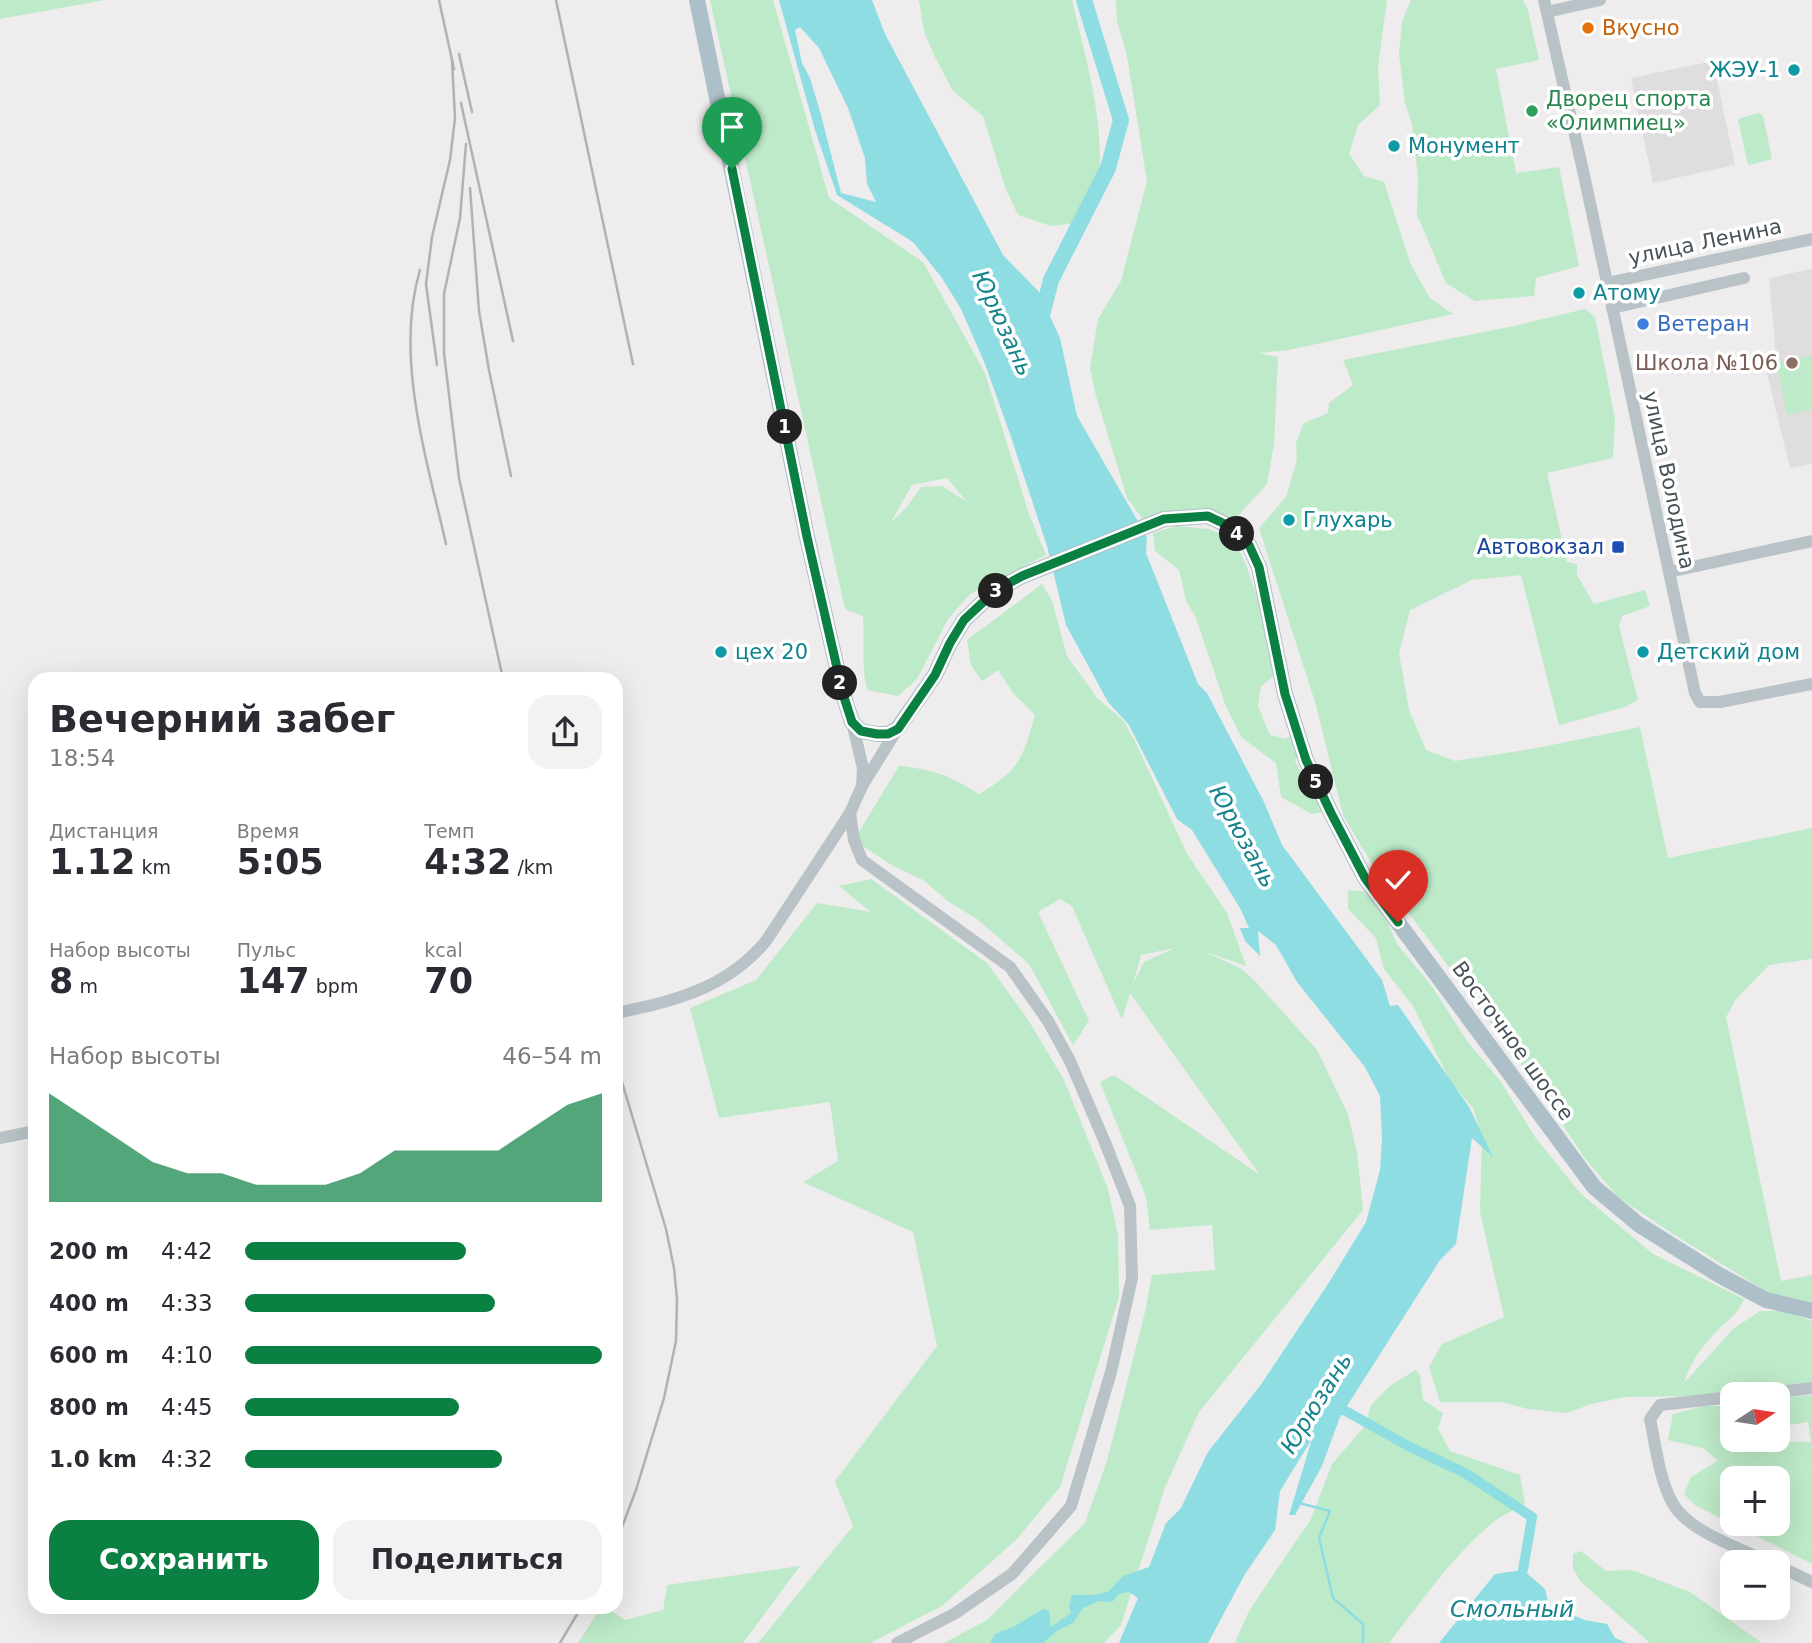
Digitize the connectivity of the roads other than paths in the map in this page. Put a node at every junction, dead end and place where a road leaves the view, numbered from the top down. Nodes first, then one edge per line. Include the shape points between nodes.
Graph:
1 (697, 0) edge
2 (1600, 0) edge
3 (1546, 6) edge
4 (1812, 239) edge
5 (1744, 278) dead end
6 (1607, 283) junction
7 (1612, 308) junction
8 (1812, 541) edge
9 (1669, 572) junction
10 (1810, 685) edge
11 (852, 722) junction
12 (898, 729) junction
13 (862, 786) junction
14 (849, 813) junction
15 (623, 1012) edge
16 (28, 1132) edge
17 (0, 1138) edge
18 (1812, 1311) edge
19 (1812, 1388) edge
20 (1790, 1391) edge
21 (1720, 1398) edge
22 (1744, 1550) edge
23 (1790, 1572) edge
24 (1812, 1582) edge
25 (897, 1643) edge

1 - 11 main road via 807,537
2 - 3 street
3 - 6 street, улица Володина
4 - 6 street, улица Ленина
5 - 7 street, улица Ленина
6 - 7 street, улица Володина
7 - 9 street, улица Володина
8 - 9 street
9 - 10 street, улица Володина via 1700,702
11 - 12 main road via 861,731 877,734
11 - 13 street via 863,768
12 - 13 street, Восточное шоссе
12 - 18 main road, Восточное шоссе via 935,675 964,620 995,591 1164,519 1208,516 1229,526 1249,545 1259,567 1285,694 1306,760 1365,878 1594,1187 1638,1224 1719,1275 1766,1300
13 - 14 street, Восточное шоссе
14 - 15 street, Восточное шоссе via 754,955 711,985 679,1000
14 - 25 street via 862,860 1010,967 1070,1061 1130,1206 1132,1278 1111,1372 1071,1506 1012,1574 954,1614
16 - 17 street
19 - 20 street
21 - 22 street via 1660,1405 1650,1419 1674,1507 1698,1528
23 - 24 street

